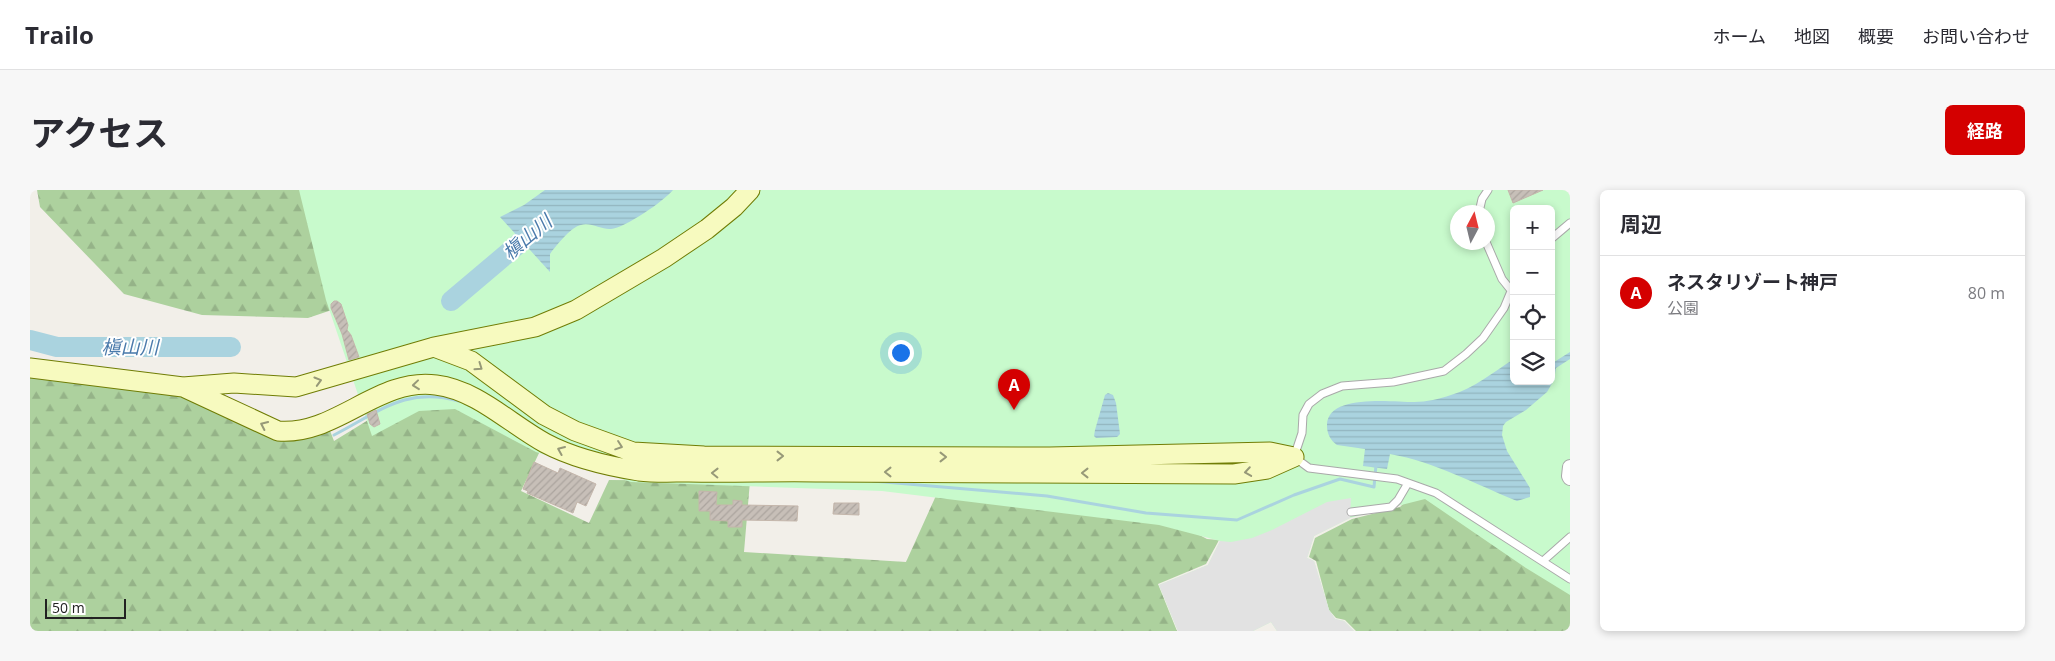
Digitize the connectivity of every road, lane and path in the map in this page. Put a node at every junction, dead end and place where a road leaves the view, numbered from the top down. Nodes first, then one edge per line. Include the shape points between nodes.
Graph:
1 (750, 190) edge
2 (1488, 190) edge
3 (1481, 205) edge
4 (1570, 223) edge
5 (1555, 236) edge
6 (1489, 250) edge
7 (1510, 285) edge
8 (1510, 292) edge
9 (434, 347) junction
10 (30, 368) edge
11 (183, 387) junction
12 (1294, 457) junction
13 (1570, 467) edge
14 (1570, 478) edge
15 (1408, 483) junction
16 (1351, 512) dead end
17 (1570, 538) edge
18 (1543, 561) junction
19 (1570, 578) edge

1 - 9 street via 700,234 576,310 535,327
2 - 3 lane
4 - 5 lane
6 - 7 lane via 1502,279
8 - 12 lane via 1504,308 1483,338 1444,371 1393,382 1342,386 1322,394 1303,415 1302,433
11 -> 9 street via 234,384 296,387
9 -> 12 street via 470,361 544,415 575,431 633,452 704,456 1050,457 1270,452
10 - 11 street
12 -> 11 street via 1267,468 1234,474 642,471 607,465 546,444 458,389 435,384 394,389 321,424 288,432 272,429
12 - 15 lane via 1309,468
13 - 14 street
15 - 16 lane via 1391,507
15 - 18 lane via 1436,493
17 - 18 lane
18 - 19 lane

